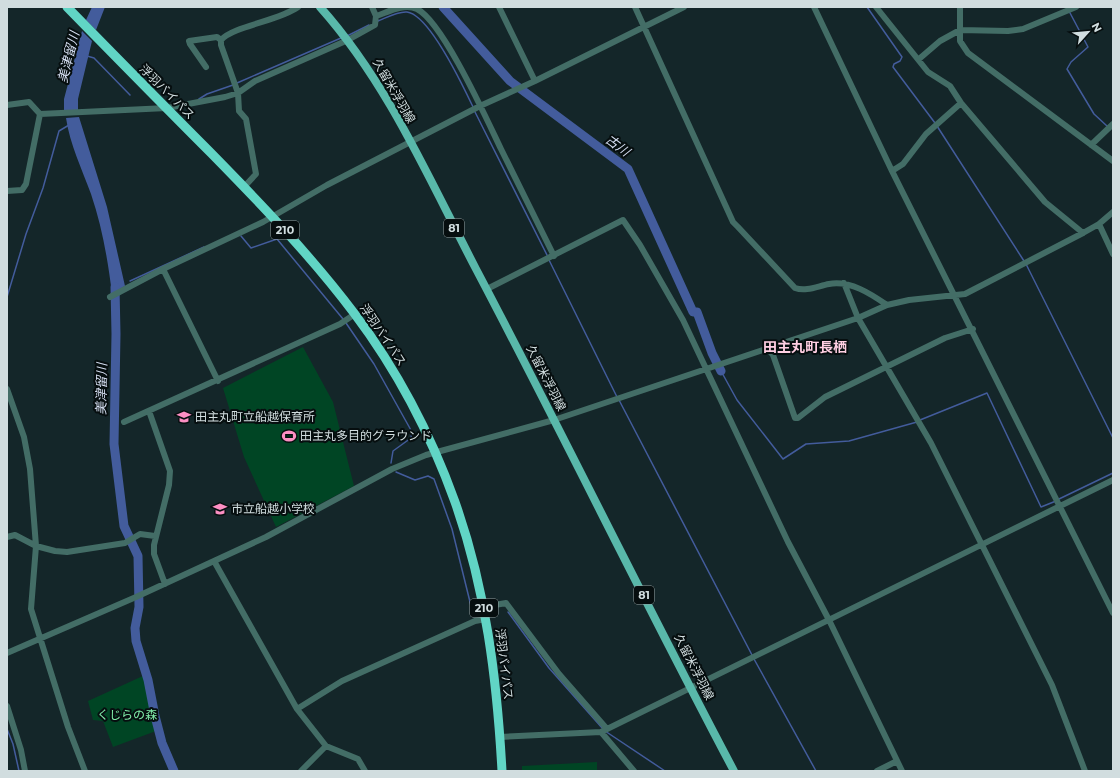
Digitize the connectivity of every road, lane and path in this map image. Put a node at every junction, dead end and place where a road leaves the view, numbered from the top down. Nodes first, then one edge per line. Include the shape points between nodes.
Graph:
1 (67, 7) edge
2 (298, 7) edge
3 (320, 7) edge
4 (372, 7) edge
5 (499, 7) edge
6 (635, 7) edge
7 (684, 7) edge
8 (814, 7) edge
9 (876, 7) edge
10 (960, 7) edge
11 (1076, 7) edge
12 (376, 16) junction
13 (644, 27) junction
14 (960, 30) junction
15 (221, 40) junction
16 (348, 40) junction
17 (919, 60) junction
18 (206, 67) dead end
19 (535, 81) junction
20 (238, 93) junction
21 (961, 103) junction
22 (7, 105) edge
23 (480, 106) junction
24 (167, 108) junction
25 (40, 114) junction
26 (1113, 124) edge
27 (410, 142) junction
28 (1091, 145) junction
29 (1113, 161) edge
30 (892, 171) junction
31 (244, 187) junction
32 (7, 191) edge
33 (1113, 212) edge
34 (272, 216) junction
35 (1099, 224) junction
36 (1083, 233) junction
37 (1113, 254) edge
38 (554, 256) junction
39 (163, 269) junction
40 (844, 284) junction
41 (487, 289) junction
42 (956, 294) junction
43 (110, 297) dead end
44 (887, 305) junction
45 (355, 314) junction
46 (858, 318) junction
47 (973, 329) junction
48 (767, 348) junction
49 (886, 367) junction
50 (706, 369) junction
51 (218, 381) junction
52 (7, 389) edge
53 (150, 411) junction
54 (554, 420) junction
55 (124, 422) dead end
56 (434, 452) junction
57 (1113, 480) edge
58 (1060, 506) junction
59 (155, 536) junction
60 (7, 537) edge
61 (981, 545) junction
62 (36, 546) junction
63 (214, 561) junction
64 (165, 584) junction
65 (484, 607) junction
66 (1113, 613) edge
67 (486, 619) junction
68 (829, 620) junction
69 (40, 639) junction
70 (7, 653) edge
71 (692, 688) junction
72 (7, 706) edge
73 (297, 709) junction
74 (604, 731) junction
75 (500, 737) junction
76 (326, 746) junction
77 (896, 761) junction
78 (25, 771) edge
79 (85, 771) edge
80 (301, 771) edge
81 (365, 771) edge
82 (502, 771) edge
83 (634, 771) edge
84 (734, 771) edge
85 (877, 771) edge
86 (902, 771) edge
87 (1085, 771) edge

1 - 24 highway, 浮羽バイパス / 210
2 - 15 street via 283,16 230,34
3 - 16 main road, 久留米浮羽線 / 81
4 - 12 street
5 - 19 street
6 - 13 street
7 - 13 street
8 - 30 street
9 - 17 street
10 - 14 street
11 - 14 street via 1023,29
12 - 16 street via 375,24
12 - 23 street via 407,7 425,15 447,44
13 - 19 street
13 - 40 street via 733,222 795,288 802,290 831,283
14 - 17 street via 940,41
14 - 28 street via 960,41 968,53
15 - 18 street via 217,37 189,41
15 - 20 street via 220,45
16 - 20 street via 255,81
16 - 27 main road, 久留米浮羽線 / 81 via 372,73
17 - 21 street via 928,72 950,86
19 - 23 street
20 - 24 street via 207,102
20 - 31 street via 239,111 246,118 256,174
21 - 30 street via 926,134 903,164
21 - 36 street via 1045,202
22 - 25 street via 29,102
23 - 27 street
23 - 38 street
24 - 25 street
24 - 31 highway, 浮羽バイパス / 210
25 - 32 street via 26,184 22,190
26 - 28 street
27 - 34 street
27 - 41 main road, 久留米浮羽線 / 81
28 - 29 street
30 - 42 street
31 - 34 highway, 浮羽バイパス / 210
33 - 35 street
34 - 39 street
34 - 45 highway, 浮羽バイパス / 210 via 330,281
35 - 36 street
35 - 37 street
36 - 42 street via 965,294
38 - 41 street
38 - 50 street via 623,220 683,320
39 - 43 street
39 - 51 street
40 - 44 street via 871,294
40 - 46 street
41 - 54 main road, 久留米浮羽線 / 81
42 - 44 street
42 - 47 street
44 - 46 street
45 - 51 street via 340,324
45 - 56 highway, 浮羽バイパス / 210 via 400,384
46 - 48 street
46 - 49 street
47 - 49 street via 945,338
47 - 58 street
48 - 49 street via 773,355 794,418 802,416 825,397
48 - 50 street
49 - 61 street via 931,443
50 - 54 street
50 - 68 street via 788,542
51 - 53 street
52 - 62 street via 24,437 30,469
53 - 55 street
53 - 59 street via 170,471 166,499
54 - 56 street
54 - 71 main road, 久留米浮羽線 / 81
56 - 63 street via 392,469 266,537
56 - 65 highway, 浮羽バイパス / 210 via 457,509
57 - 58 street
58 - 61 street
58 - 66 street
59 - 62 street via 140,534 125,543 67,552
59 - 64 street via 154,554
60 - 62 street via 15,536
61 - 68 street
61 - 87 street via 1052,685
62 - 69 street via 31,609
63 - 64 street
63 - 73 street
64 - 69 street
65 - 67 highway, 浮羽バイパス / 210
65 - 74 street via 506,603
67 - 73 street via 475,621 342,681
67 - 75 highway, 浮羽バイパス / 210
68 - 71 street
68 - 77 street
69 - 70 street
69 - 79 street via 68,728
71 - 74 street
71 - 84 main road, 久留米浮羽線 / 81
72 - 78 street
73 - 76 street
74 - 75 street
74 - 83 street
75 - 82 highway, 浮羽バイパス / 210
76 - 80 street
76 - 81 street via 358,759
77 - 85 street
77 - 86 street

